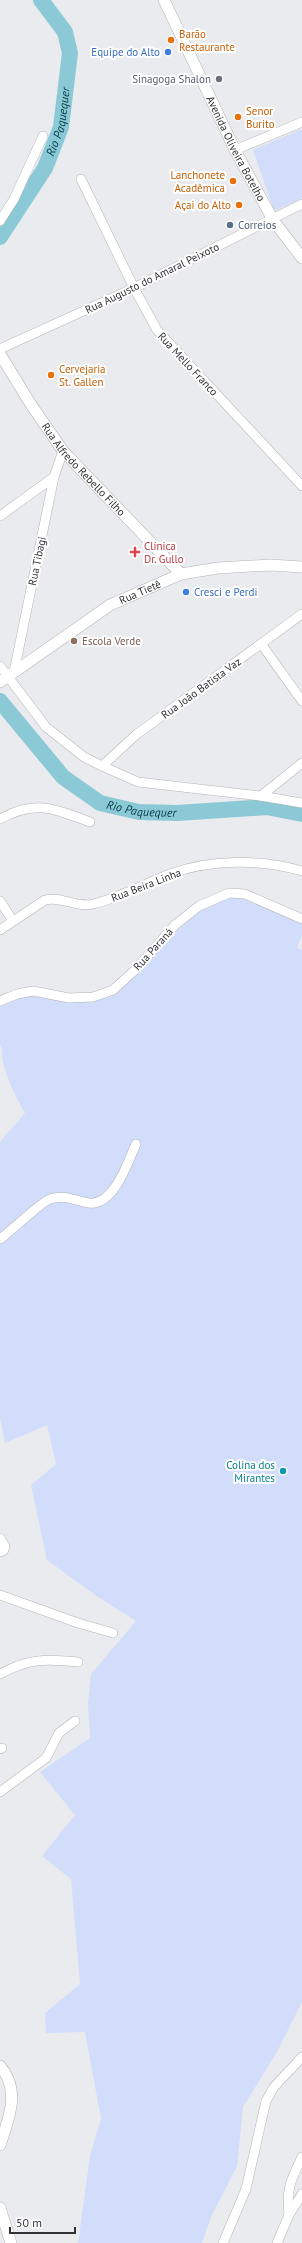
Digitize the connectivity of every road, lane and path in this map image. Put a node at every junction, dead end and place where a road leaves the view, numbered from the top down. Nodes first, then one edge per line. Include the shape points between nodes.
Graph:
1 (164, 0) edge
2 (302, 122) edge
3 (43, 136) dead end
4 (235, 150) junction
5 (81, 179) dead end
6 (302, 204) edge
7 (273, 220) junction
8 (0, 221) edge
9 (302, 258) edge
10 (134, 288) junction
11 (0, 349) edge
12 (0, 354) edge
13 (63, 451) junction
14 (54, 477) junction
15 (302, 486) edge
16 (0, 516) edge
17 (302, 568) edge
18 (181, 574) junction
19 (302, 614) edge
20 (262, 645) junction
21 (0, 666) edge
22 (7, 677) edge
23 (302, 701) edge
24 (302, 763) edge
25 (102, 766) junction
26 (261, 796) junction
27 (302, 804) edge
28 (0, 819) edge
29 (90, 822) dead end
30 (302, 871) edge
31 (0, 901) edge
32 (302, 919) edge
33 (13, 921) junction
34 (0, 930) edge
35 (0, 1001) edge
36 (136, 1144) dead end
37 (0, 1240) edge
38 (0, 1538) edge
39 (0, 1552) edge
40 (0, 1595) edge
41 (113, 1633) dead end
42 (78, 1662) dead end
43 (0, 1674) edge
44 (75, 1721) dead end
45 (0, 1792) edge
46 (302, 2057) edge
47 (0, 2066) edge
48 (0, 2145) edge
49 (302, 2156) edge
50 (302, 2194) edge
51 (0, 2208) edge
52 (288, 2215) junction
53 (11, 2243) edge
54 (224, 2243) edge
55 (277, 2243) edge

1 - 4 main road, Avenida Oliveira Botelho
2 - 4 street
3 - 8 street via 14,199
4 - 7 main road, Avenida Oliveira Botelho
5 - 10 street, Rua Mello Franco
6 - 7 street, Rua Augusto do Amaral Peixoto
7 - 9 main road, Avenida Oliveira Botelho
7 - 10 street, Rua Augusto do Amaral Peixoto
10 - 11 street, Rua Augusto do Amaral Peixoto
10 - 15 street, Rua Mello Franco via 157,330
12 - 13 main road, Rua Alfredo Rebello Filho
13 - 14 street, Rua Tibagi
13 - 18 main road, Rua Alfredo Rebello Filho
14 - 16 street
14 - 22 street, Rua Tibagi
17 - 18 main road, Rua Tietê via 270,565 218,568
18 - 22 main road, Rua Tietê via 110,605
19 - 20 street, Rua João Batista Vaz
20 - 23 street
20 - 25 street, Rua João Batista Vaz via 137,734
21 - 22 street
22 - 25 street via 46,727 84,757
24 - 26 street
25 - 26 street via 138,782
26 - 27 street
28 - 29 street via 14,811 37,807
30 - 33 street, Rua Beira Linha via 260,864 229,863 200,866 172,873 91,905 52,898 45,900
31 - 33 street
32 - 35 street, Rua Paraná via 245,894 229,893 199,906 175,925 135,970 113,990 93,997 69,998 33,991
33 - 34 street, Rua Beira Linha
36 - 37 street via 121,1177 109,1195 98,1202 89,1203 63,1196 49,1200
38 - 39 street via 5,1546
40 - 41 street
42 - 43 street via 34,1660 17,1664
44 - 45 street via 59,1733 46,1758
46 - 54 street via 274,2087 266,2100 246,2189
47 - 48 main road via 6,2073 13,2098 8,2124
49 - 52 street via 287,2195
50 - 52 street
51 - 53 main road
52 - 55 street

